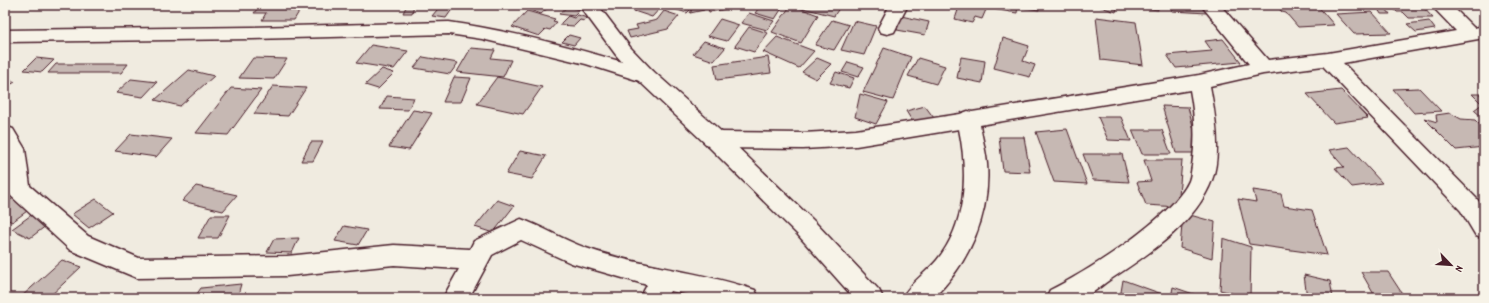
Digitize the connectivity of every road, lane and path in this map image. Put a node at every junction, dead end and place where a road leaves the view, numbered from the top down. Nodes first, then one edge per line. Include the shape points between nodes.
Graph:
1 (588, 5) edge
2 (899, 5) edge
3 (1210, 5) edge
4 (1440, 5) edge
5 (887, 28) dead end
6 (1477, 34) edge
7 (5, 36) edge
8 (1328, 59) junction
9 (1263, 67) junction
10 (646, 76) junction
11 (1199, 82) junction
12 (968, 118) junction
13 (5, 134) edge
14 (716, 140) junction
15 (1477, 204) edge
16 (1484, 229) edge
17 (477, 260) junction
18 (658, 289) edge
19 (868, 297) edge
20 (456, 298) edge
21 (746, 298) edge
22 (915, 298) edge
23 (1059, 298) edge

1 - 10 street
2 - 5 street
3 - 9 street
4 - 6 street
6 - 8 street
7 - 10 street via 229,34 449,28 482,33 590,59
8 - 9 street
8 - 15 street
9 - 11 street
10 - 14 street
11 - 12 street
11 - 23 street via 1204,106 1207,147 1201,182 1182,209 1145,241
12 - 14 street via 856,138
12 - 22 street via 976,164 975,190 969,219 954,255 927,288
13 - 17 street via 14,150 19,190 79,244 137,268 287,266 394,256
14 - 19 street via 806,228
15 - 16 street
17 - 18 street via 483,248 521,229
17 - 20 street
18 - 21 street via 732,293

